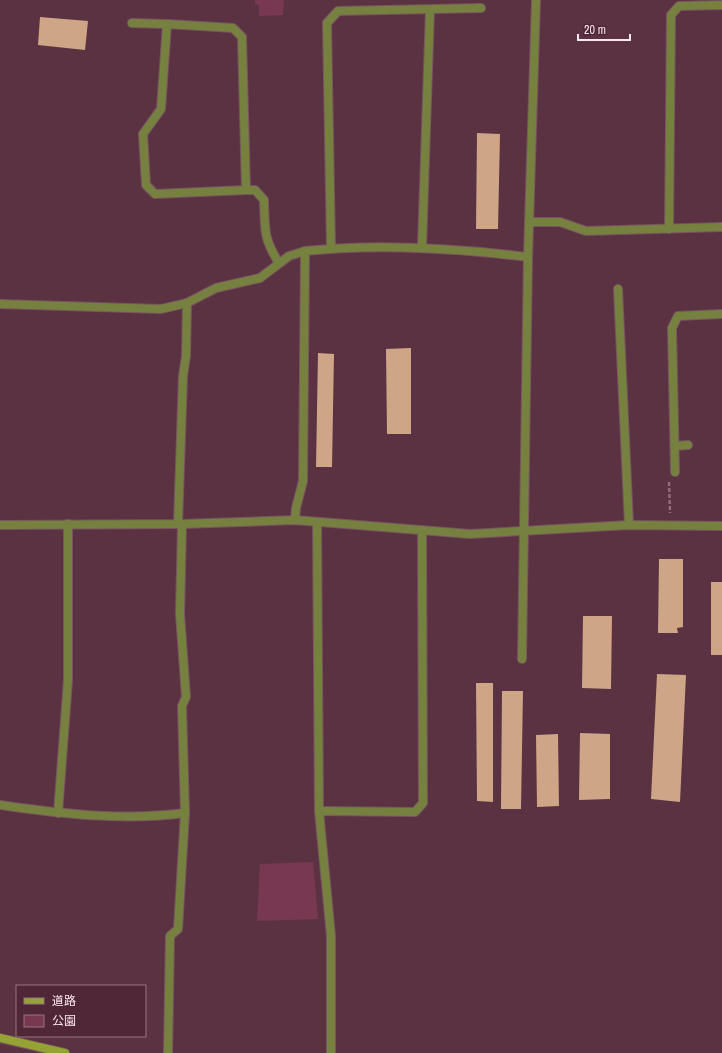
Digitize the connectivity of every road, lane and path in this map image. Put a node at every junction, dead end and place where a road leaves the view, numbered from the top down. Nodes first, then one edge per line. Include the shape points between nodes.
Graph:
1 (536, 0) edge
2 (712, 3) edge
3 (722, 5) edge
4 (481, 8) dead end
5 (430, 10) junction
6 (132, 23) dead end
7 (167, 24) junction
8 (246, 190) junction
9 (529, 222) junction
10 (722, 227) edge
11 (669, 229) junction
12 (422, 247) junction
13 (331, 248) junction
14 (305, 251) junction
15 (528, 257) junction
16 (279, 263) junction
17 (618, 289) dead end
18 (0, 304) edge
19 (187, 304) junction
20 (722, 314) edge
21 (688, 445) dead end
22 (675, 446) junction
23 (675, 472) joint
24 (295, 520) junction
25 (317, 522) junction
26 (68, 524) junction
27 (180, 524) junction
28 (0, 525) edge
29 (629, 525) junction
30 (671, 525) junction
31 (722, 526) edge
32 (422, 530) junction
33 (523, 531) junction
34 (522, 659) dead end
35 (0, 805) edge
36 (319, 811) junction
37 (58, 813) junction
38 (185, 813) junction
39 (0, 1038) edge
40 (66, 1053) edge
41 (168, 1053) edge
42 (331, 1053) edge

1 - 9 street
2 - 3 street
2 - 11 street via 679,6 671,15
4 - 5 street
5 - 12 street
5 - 13 street via 338,11 327,23
6 - 7 street
7 - 8 street via 233,28 242,37
7 - 8 street via 162,109 143,134 146,185 155,194
8 - 16 street via 255,190 264,200 265,235 268,247
9 - 11 street via 560,222 586,231
9 - 15 street
10 - 11 street
12 - 13 street
12 - 15 street
13 - 14 street
14 - 16 street via 289,256
14 - 24 street via 303,481
15 - 33 street
16 - 19 street via 260,278 216,288
17 - 29 street
18 - 19 street via 161,309
19 - 27 street
20 - 22 street via 678,316 672,328
21 - 22 street
22 - 23 street
23 - 30 path via 669,479
24 - 25 street
24 - 27 street
25 - 32 street
25 - 36 street
26 - 27 street
26 - 28 street
26 - 37 street via 68,680
27 - 38 street via 180,614 186,697 182,706
29 - 30 street
29 - 33 street
30 - 31 street
32 - 33 street via 470,534
32 - 36 street via 423,803 415,812
33 - 34 street
35 - 37 street
36 - 42 street via 331,936
37 - 38 street via 115,817
38 - 41 street via 178,929 170,936
39 - 40 street

